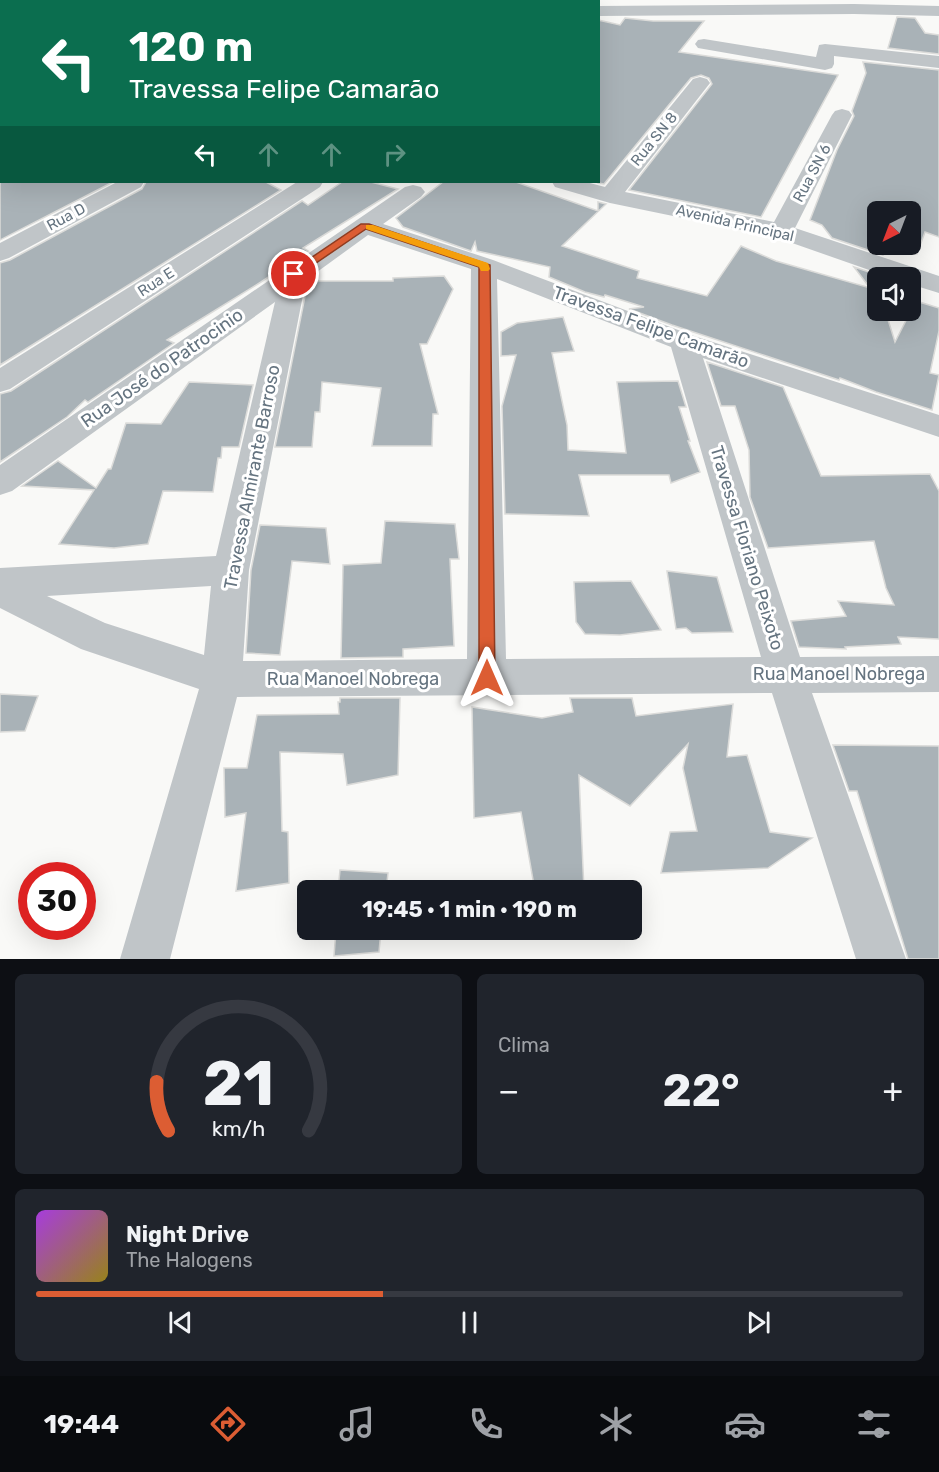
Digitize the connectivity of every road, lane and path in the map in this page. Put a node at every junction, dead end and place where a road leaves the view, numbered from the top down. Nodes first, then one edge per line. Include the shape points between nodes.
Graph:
1 (705, 6) edge
2 (600, 11) edge
3 (939, 11) edge
4 (939, 62) edge
5 (699, 83) dead end
6 (842, 115) dead end
7 (131, 183) edge
8 (304, 183) edge
9 (566, 183) edge
10 (413, 192) dead end
11 (610, 196) junction
12 (365, 226) junction
13 (781, 231) junction
14 (0, 253) edge
15 (484, 265) junction
16 (294, 274) junction
17 (939, 285) edge
18 (684, 342) junction
19 (0, 382) edge
20 (939, 426) edge
21 (0, 482) edge
22 (231, 570) junction
23 (0, 583) edge
24 (0, 590) edge
25 (786, 674) junction
26 (939, 674) edge
27 (487, 678) junction
28 (222, 679) junction
29 (145, 959) edge
30 (881, 959) edge

1 - 2 street
1 - 3 street
1 - 4 street via 710,39 697,49 825,64 825,50
5 - 11 street, Rua SN 8
6 - 13 street, Rua SN 6
7 - 14 street, Rua D
8 - 19 street, Rua E
9 - 11 street, Avenida Principal
10 - 12 street, Rua José do Patrocinio
11 - 13 street, Avenida Principal
12 - 15 street, Travessa Felipe Camarão
12 - 16 street, Rua José do Patrocinio
13 - 17 street, Avenida Principal
15 - 18 street, Travessa Felipe Camarão
15 - 27 street
16 - 21 street, Rua José do Patrocinio
16 - 22 street, Travessa Almirante Barroso
18 - 20 street, Travessa Felipe Camarão
18 - 25 street, Travessa Floriano Peixoto
22 - 23 street
22 - 28 street, Travessa Almirante Barroso
24 - 28 street, Rua Manoel Nobrega via 95,637
25 - 26 street, Rua Manoel Nobrega
25 - 27 street, Rua Manoel Nobrega
25 - 30 street, Travessa Floriano Peixoto
27 - 28 street, Rua Manoel Nobrega
28 - 29 street, Travessa Almirante Barroso

